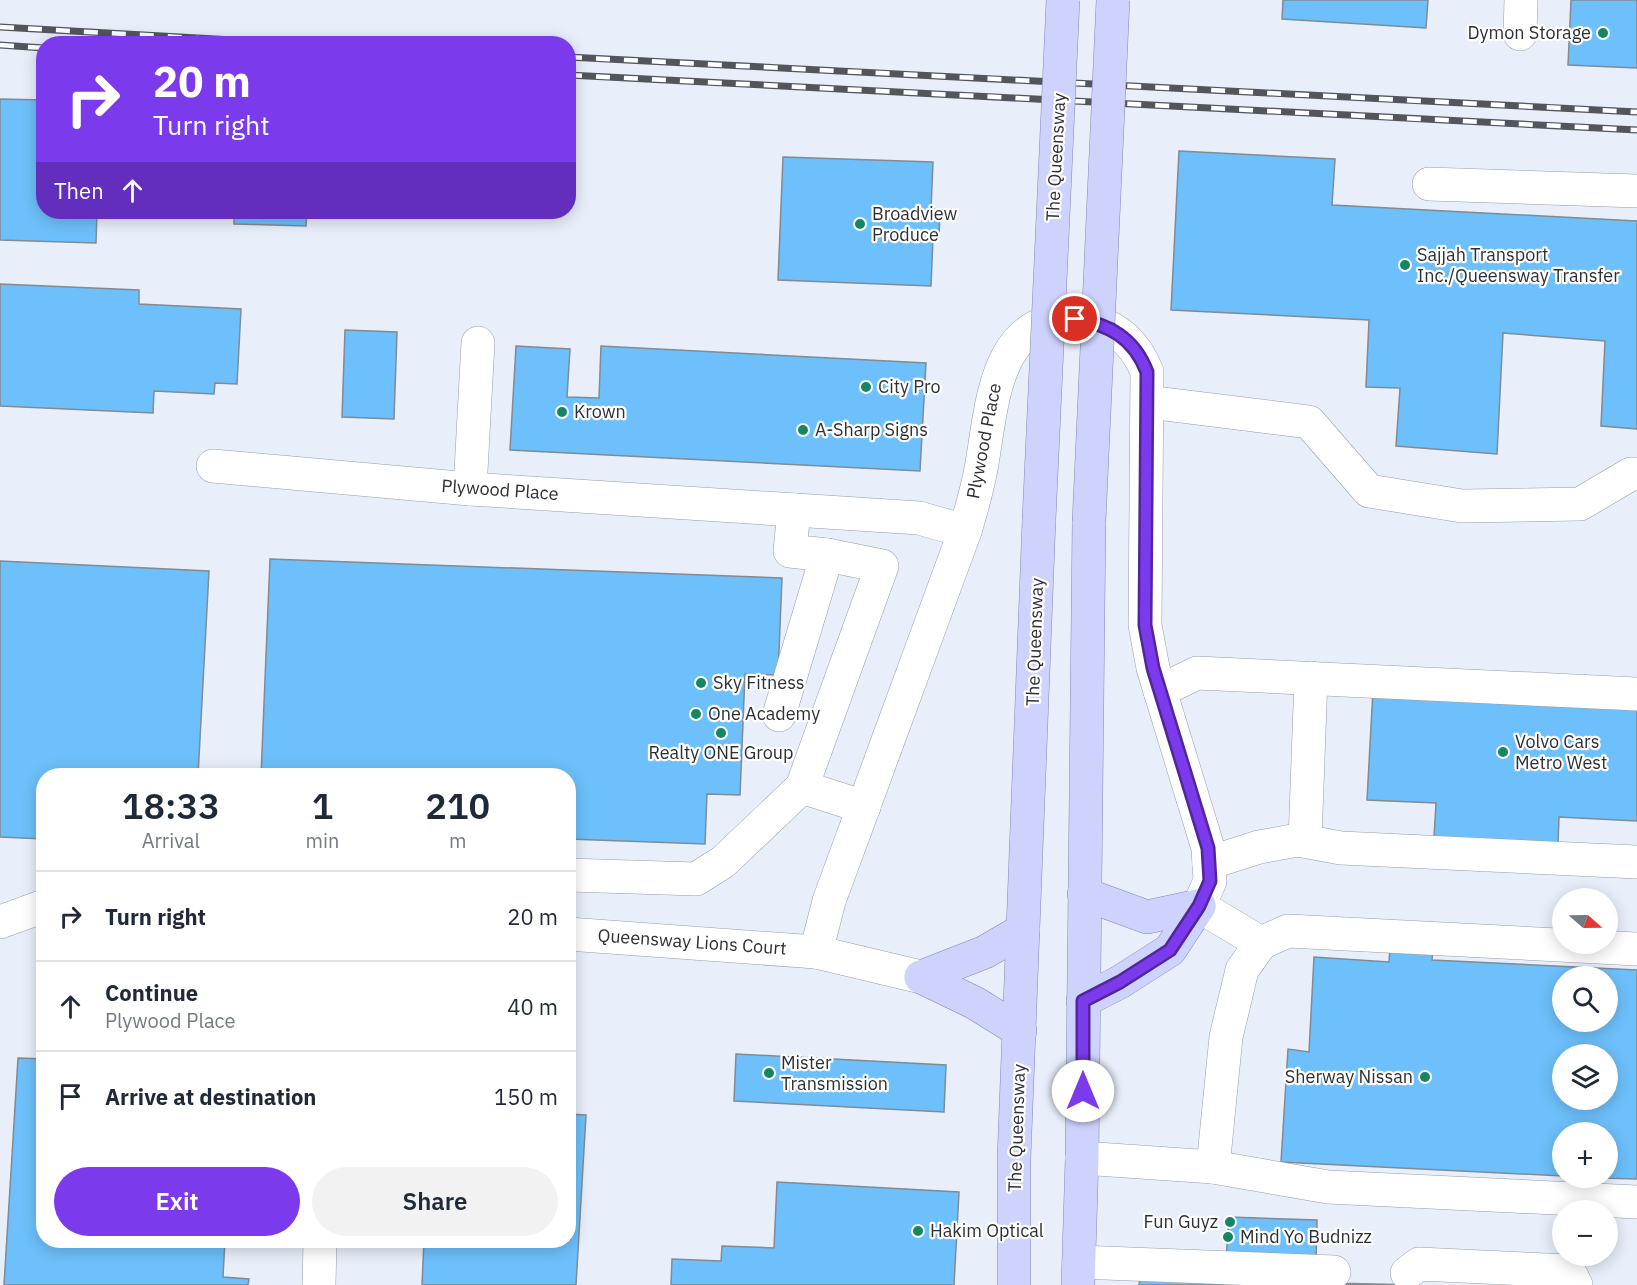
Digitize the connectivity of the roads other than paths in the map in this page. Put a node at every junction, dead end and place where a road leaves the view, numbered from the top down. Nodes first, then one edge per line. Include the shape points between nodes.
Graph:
1 (1063, 0) edge
2 (1113, 0) edge
3 (1521, 0) edge
4 (1520, 34) dead end
5 (1429, 184) dead end
6 (1637, 191) edge
7 (478, 343) dead end
8 (1148, 402) junction
9 (213, 466) dead end
10 (1637, 474) edge
11 (470, 489) junction
12 (794, 510) junction
13 (966, 531) junction
14 (827, 555) junction
15 (1311, 678) junction
16 (1160, 691) junction
17 (1637, 694) edge
18 (779, 715) dead end
19 (802, 787) junction
20 (864, 807) junction
21 (1305, 841) junction
22 (1637, 862) edge
23 (1209, 863) junction
24 (576, 875) edge
25 (1084, 894) junction
26 (1199, 906) junction
27 (36, 909) edge
28 (0, 922) edge
29 (1023, 930) junction
30 (576, 935) edge
31 (1261, 943) junction
32 (1637, 949) edge
33 (816, 952) junction
34 (921, 977) junction
35 (1083, 1001) junction
36 (1020, 1031) junction
37 (1082, 1158) junction
38 (1213, 1167) junction
39 (1637, 1202) edge
40 (320, 1248) edge
41 (1334, 1272) dead end
42 (1407, 1272) dead end
43 (1078, 1273) edge
44 (1491, 1277) edge
45 (319, 1285) edge
46 (1014, 1285) edge
47 (1576, 1285) edge

1 - 29 main road, The Queensway, bridge
2 - 25 main road, bridge via 1089,522
3 - 4 street
5 - 6 street
7 - 11 street
8 - 10 street via 1309,422 1369,491 1462,506 1580,504
8 - 13 street, Plywood Place via 1147,372 1141,356 1113,329 1095,321 1075,319 1046,324 1020,339 998,372
8 - 16 street, Plywood Place via 1145,625
9 - 11 street, Plywood Place
11 - 12 street, Plywood Place
12 - 13 street, Plywood Place via 919,518
12 - 14 street via 790,551
13 - 20 street, Plywood Place
14 - 18 street
14 - 19 street via 882,566
15 - 16 street via 1197,673
15 - 17 street
15 - 21 street
16 - 23 street, Plywood Place via 1208,848
19 - 20 street
19 - 24 street via 723,862 696,879
20 - 33 street, Plywood Place via 829,901
21 - 22 street via 1341,848
21 - 23 street via 1259,847
23 - 26 street, Plywood Place via 1210,881
25 - 26 main road via 1147,917
25 - 35 main road
26 - 31 street
26 - 35 main road via 1170,950
27 - 28 street
29 - 34 main road via 985,952
29 - 36 main road, The Queensway
30 - 33 street, Queensway Lions Court
31 - 32 street via 1288,931
31 - 38 street via 1242,970 1226,1037
33 - 34 street
34 - 36 main road via 975,1003
35 - 37 main road
36 - 46 main road, The Queensway
37 - 38 street
37 - 43 main road
38 - 39 street via 1328,1187
40 - 45 street
41 - 43 street
42 - 44 street via 1419,1264
44 - 47 street via 1569,1272

